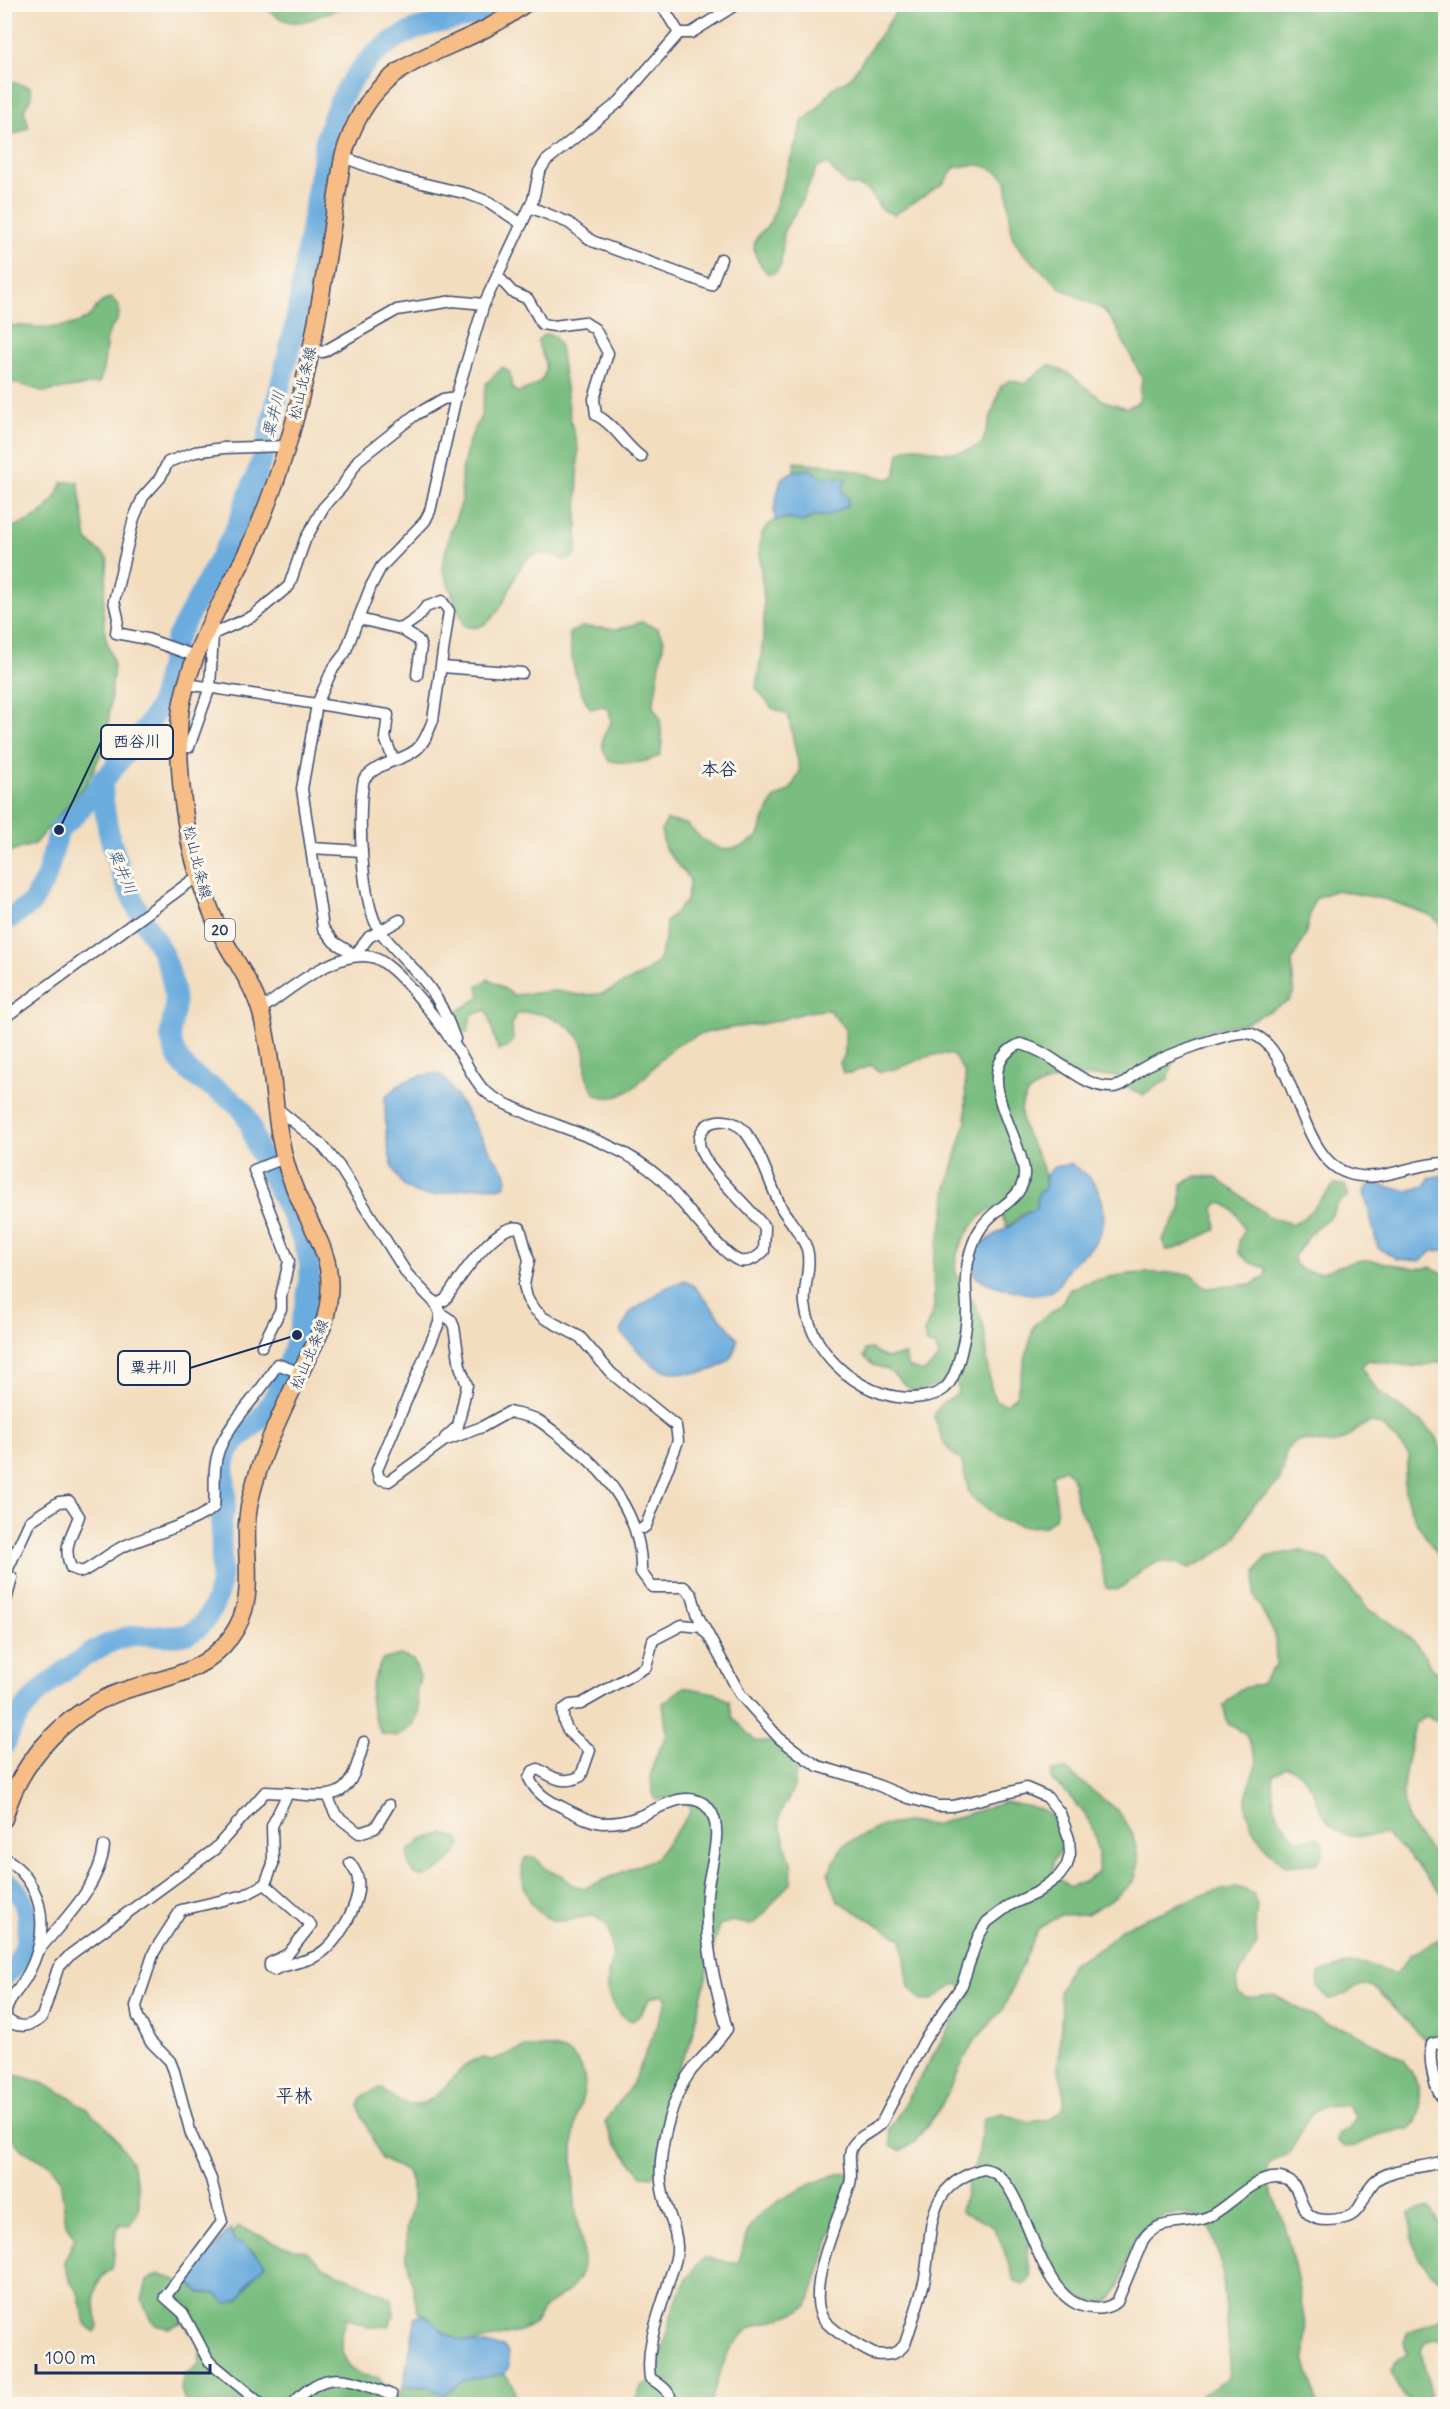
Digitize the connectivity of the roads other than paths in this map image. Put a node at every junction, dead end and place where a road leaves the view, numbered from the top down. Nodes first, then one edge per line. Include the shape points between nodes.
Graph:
1 (661, 4) edge
2 (737, 4) edge
3 (521, 6) edge
4 (679, 33) junction
5 (343, 157) junction
6 (530, 207) junction
7 (522, 224) junction
8 (721, 259) dead end
9 (497, 275) junction
10 (484, 304) junction
11 (310, 350) junction
12 (456, 397) junction
13 (282, 446) junction
14 (641, 457) dead end
15 (359, 619) junction
16 (401, 629) junction
17 (209, 632) junction
18 (191, 654) junction
19 (442, 667) junction
20 (522, 674) dead end
21 (417, 675) dead end
22 (187, 684) junction
23 (210, 687) junction
24 (317, 704) junction
25 (179, 747) junction
26 (393, 759) junction
27 (311, 848) junction
28 (362, 851) junction
29 (198, 876) junction
30 (400, 920) dead end
31 (380, 930) junction
32 (355, 955) junction
33 (432, 991) junction
34 (421, 1001) junction
35 (261, 1010) junction
36 (4, 1018) edge
37 (455, 1045) junction
38 (274, 1106) junction
39 (279, 1160) junction
40 (1446, 1163) edge
41 (438, 1309) junction
42 (262, 1346) dead end
43 (296, 1371) junction
44 (444, 1441) junction
45 (621, 1500) junction
46 (643, 1528) junction
47 (641, 1572) junction
48 (5, 1573) edge
49 (4, 1608) edge
50 (712, 1640) junction
51 (364, 1742) dead end
52 (288, 1793) junction
53 (327, 1796) junction
54 (389, 1805) dead end
55 (4, 1819) edge
56 (104, 1846) dead end
57 (4, 1857) edge
58 (350, 1863) dead end
59 (265, 1884) junction
60 (38, 1951) junction
61 (8, 1996) edge
62 (1446, 2041) edge
63 (1446, 2101) edge
64 (1446, 2160) edge
65 (392, 2396) dead end
66 (261, 2404) edge
67 (293, 2404) edge
68 (671, 2404) edge

1 - 4 street
2 - 4 street via 691,33
3 - 5 main road, 松山北条線 / 20 via 397,71 363,108
4 - 6 street via 619,102 546,161
5 - 7 street via 396,177 468,194 489,202
5 - 11 main road, 松山北条線 / 20
6 - 7 street
6 - 8 street via 569,223 592,241 711,285
7 - 9 street
9 - 10 street
9 - 14 street via 512,292 528,299 542,324 584,322 595,329 608,353 594,399 596,415 608,421 615,434
10 - 11 street via 453,301 397,310 323,352
10 - 12 street
11 - 13 main road, 松山北条線 / 20
12 - 15 street via 430,511 381,567
12 - 17 street via 415,415 358,460 305,540 289,586 253,616
13 - 17 main road, 松山北条線 / 20 via 246,554
13 - 18 street via 256,445 177,458 168,462 138,507 121,563 116,633
15 - 16 street
15 - 24 street
16 - 19 street via 426,607 442,601 447,604 450,618
16 - 21 street via 421,646
17 - 18 main road, 松山北条線 / 20
17 - 23 street
18 - 22 main road, 松山北条線 / 20
19 - 20 street
19 - 26 street via 427,734 418,748
22 - 23 street
22 - 25 main road, 松山北条線 / 20
23 - 24 street
23 - 25 street via 189,747
24 - 26 street via 388,715 385,738
24 - 27 street via 302,789
25 - 29 main road, 松山北条線 / 20 via 181,786
26 - 28 street via 364,778
27 - 28 street
27 - 32 street via 323,928 334,942
28 - 31 street via 373,916
29 - 35 main road, 松山北条線 / 20 via 216,922
29 - 36 street
30 - 31 street
31 - 32 street
31 - 33 street
32 - 34 street via 375,958 388,966
32 - 35 street via 339,959
33 - 34 street
33 - 37 street
34 - 37 street
35 - 38 main road, 松山北条線 / 20
37 - 40 street via 484,1090 513,1108 641,1162 673,1191 727,1254 741,1261 755,1259 764,1251 765,1228 706,1161 700,1147 701,1135 708,1125 726,1119 737,1123 747,1134 783,1210 807,1249 805,1302 816,1339 841,1371 879,1391 899,1396 921,1397 938,1392 952,1378 966,1332 966,1277 972,1247 988,1217 1014,1199 1021,1188 1024,1171 1003,1113 998,1076 1005,1054 1020,1044 1035,1047 1092,1083 1114,1087 1157,1062 1219,1038 1247,1033 1274,1053 1321,1155 1338,1169 1355,1176 1388,1175
38 - 39 main road, 松山北条線 / 20
38 - 41 street via 321,1144 366,1204 407,1274
39 - 42 street via 254,1170 289,1261 281,1310
39 - 43 main road, 松山北条線 / 20 via 323,1244 330,1270 330,1304 323,1326
41 - 44 street via 454,1327 467,1385 458,1426
41 - 44 street via 439,1323 377,1470 379,1479 389,1481 400,1476
41 - 46 street via 493,1238 506,1229 520,1228 529,1260 524,1284 533,1308 580,1337 611,1373 676,1426 678,1441
43 - 48 street via 277,1364 268,1382 238,1416 219,1451 214,1507 209,1511 175,1530 153,1534 120,1548 82,1572 71,1568 66,1551 79,1516 77,1509 69,1502 59,1502 26,1526
43 - 55 main road, 松山北条線 / 20 via 254,1484 247,1525 247,1602 241,1622 219,1652 197,1668 131,1688 77,1715 34,1757
44 - 45 street via 509,1412 536,1419 589,1457
45 - 46 street
45 - 47 street via 640,1543
46 - 47 street via 647,1561
47 - 50 street via 652,1587 688,1589
48 - 49 street via 12,1578
50 - 64 street via 740,1694 779,1738 818,1766 938,1806 953,1806 1026,1788 1047,1797 1070,1839 1067,1865 1059,1876 987,1922 962,1986 924,2041 882,2122 855,2142 850,2151 850,2182 823,2261 819,2304 823,2318 839,2332 874,2354 900,2350 922,2293 935,2209 950,2188 983,2169 994,2172 1015,2199 1041,2260 1062,2294 1071,2303 1100,2309 1117,2302 1143,2241 1155,2226 1208,2217 1250,2187 1276,2178 1291,2182 1305,2212 1313,2217 1347,2218 1363,2204 1376,2180
50 - 68 street via 701,1627 692,1624 653,1640 646,1667 563,1710 565,1728 590,1750 581,1776 558,1780 538,1769 530,1778 537,1792 549,1801 601,1823 622,1822 680,1800 698,1800 711,1810 715,1826 706,1895 710,1965 727,2030 692,2070 677,2095 661,2170 677,2251 647,2360 650,2378 665,2388
51 - 53 street via 351,1781 337,1794
52 - 53 street
52 - 59 street via 272,1826 273,1864
52 - 61 street via 265,1792 215,1849 71,1954 58,1968 42,2017 36,2022 18,2026 6,2018
53 - 54 street via 336,1815 359,1833 375,1828
56 - 60 street via 99,1867 74,1908
57 - 60 street via 30,1880 37,1893 41,1924
58 - 59 street via 358,1886 354,1909 343,1927 321,1954 274,1970 270,1963 288,1954 311,1925
59 - 66 street via 245,1895 181,1910 154,1952 136,2006 150,2041 170,2061 174,2071 190,2134 211,2179 222,2222 165,2297 183,2313 208,2360
60 - 61 street via 25,1982
62 - 63 street via 1432,2044 1430,2051 1438,2092
65 - 67 street via 344,2378 329,2378 306,2389

